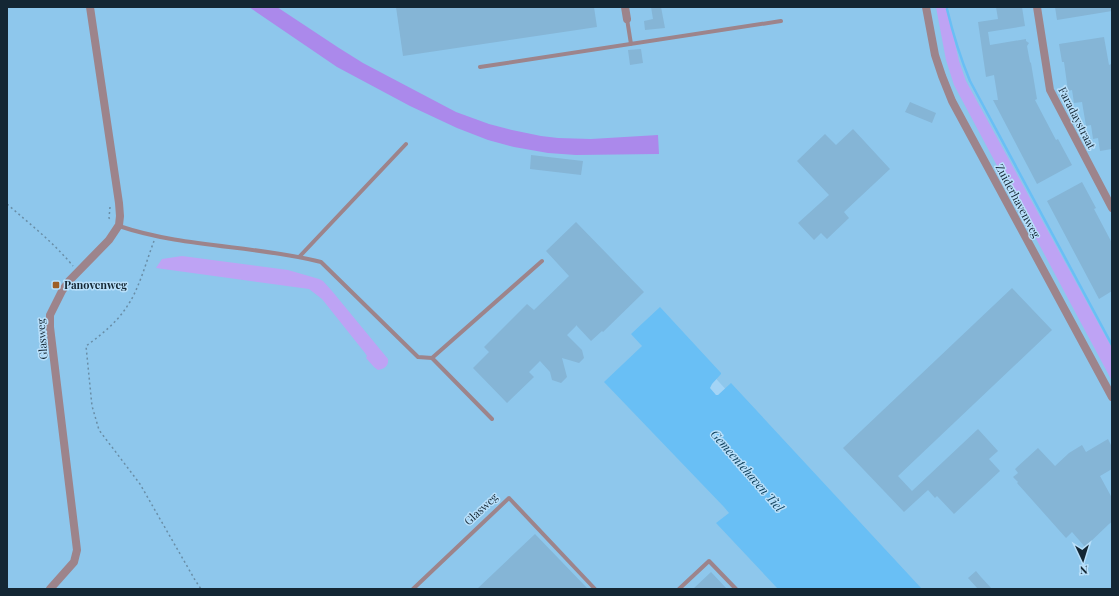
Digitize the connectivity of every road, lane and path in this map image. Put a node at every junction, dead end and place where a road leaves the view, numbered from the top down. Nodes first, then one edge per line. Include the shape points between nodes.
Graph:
1 (90, 7) edge
2 (626, 7) edge
3 (926, 7) edge
4 (1037, 7) edge
5 (627, 19) joint
6 (781, 21) dead end
7 (631, 44) junction
8 (480, 67) dead end
9 (406, 144) dead end
10 (7, 204) edge
11 (1112, 208) edge
12 (119, 226) junction
13 (156, 236) junction
14 (300, 256) junction
15 (542, 261) dead end
16 (78, 272) junction
17 (432, 358) junction
18 (1112, 397) edge
19 (492, 418) dead end
20 (50, 589) edge
21 (202, 589) edge
22 (413, 589) edge
23 (595, 589) edge
24 (679, 589) edge
25 (736, 589) edge

1 - 12 street via 119,203
2 - 5 street
3 - 18 street, Zuiderhavenweg via 935,55 952,100
4 - 11 street, Faradaystraat via 1050,90
5 - 7 lane
6 - 7 lane
7 - 8 lane
9 - 14 lane
10 - 16 path via 50,241
12 - 13 lane
12 - 16 street, Glasweg
13 - 14 lane
13 - 21 path via 139,284 127,307 112,325 86,346 92,406 99,430 140,484
14 - 17 lane via 321,262 418,357
15 - 17 lane
16 - 20 street, Glasweg via 62,291 50,315 77,550 74,562
17 - 19 lane
22 - 23 lane, Glasweg via 509,498
24 - 25 lane via 709,561

